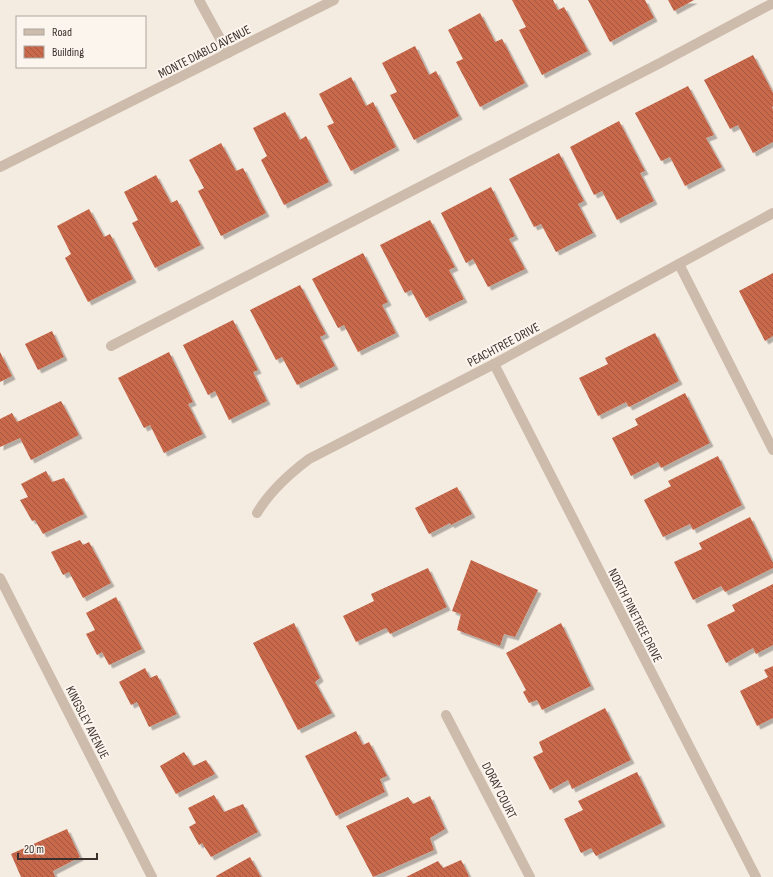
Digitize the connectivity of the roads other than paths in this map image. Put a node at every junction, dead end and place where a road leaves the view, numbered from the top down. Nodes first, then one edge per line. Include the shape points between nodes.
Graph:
1 (199, 0) edge
2 (334, 0) edge
3 (773, 3) edge
4 (228, 53) junction
5 (0, 167) edge
6 (773, 213) edge
7 (679, 264) junction
8 (111, 346) dead end
9 (494, 364) junction
10 (773, 450) edge
11 (257, 512) dead end
12 (0, 580) edge
13 (446, 715) dead end
14 (152, 877) edge
15 (530, 877) edge
16 (756, 877) edge

1 - 4 street
2 - 4 street, MONTE DIABLO AVENUE
3 - 8 street
4 - 5 street, MONTE DIABLO AVENUE
6 - 7 street, PEACHTREE DRIVE
7 - 9 street, PEACHTREE DRIVE
7 - 10 street
9 - 11 street, PEACHTREE DRIVE via 309,459 278,485
9 - 16 street, NORTH PINETREE DRIVE
12 - 14 street, KINGSLEY AVENUE
13 - 15 street, DORAY COURT

